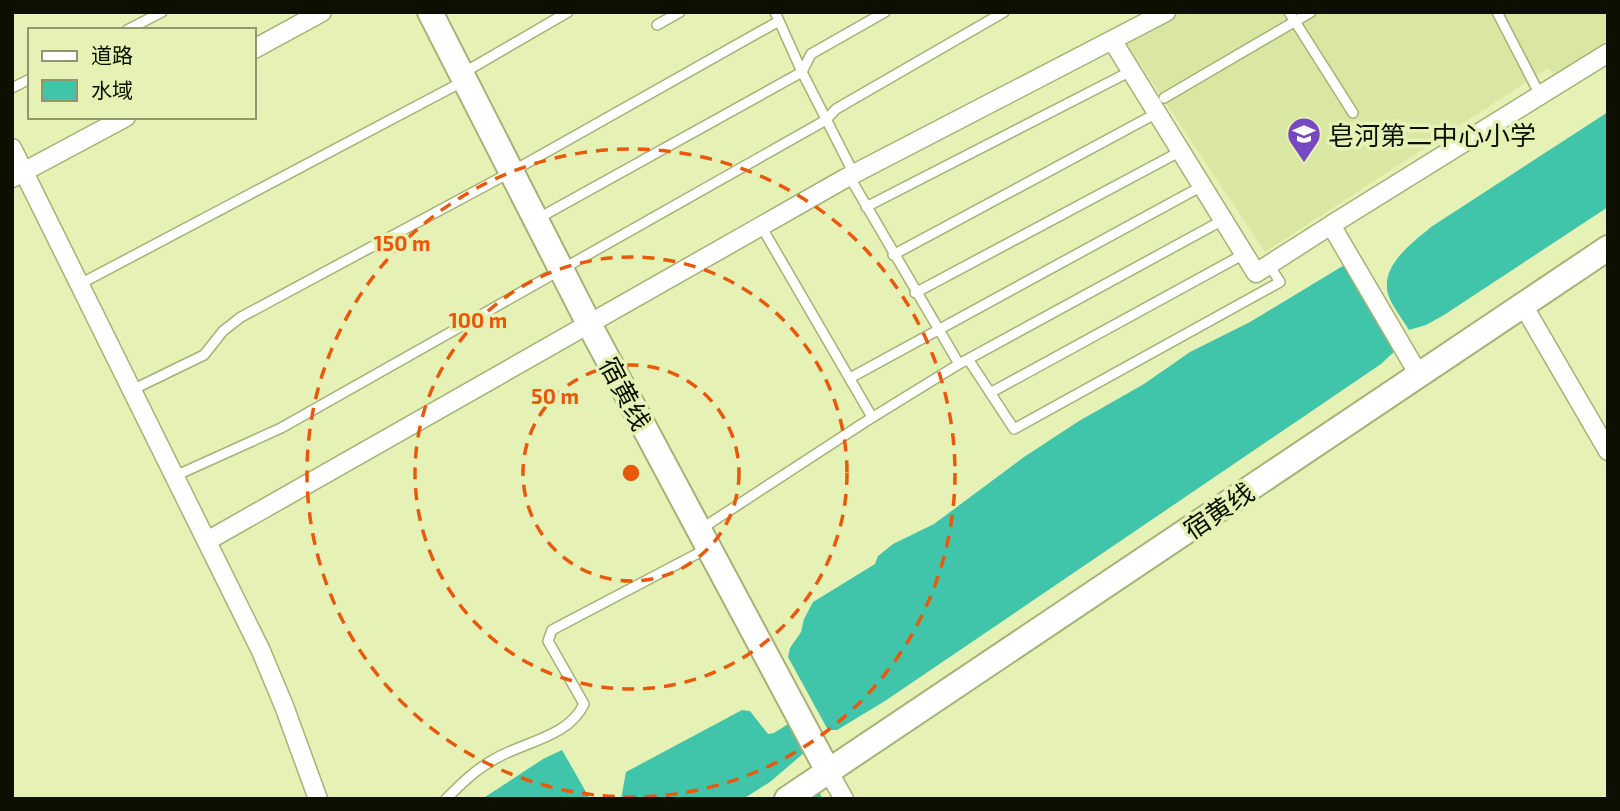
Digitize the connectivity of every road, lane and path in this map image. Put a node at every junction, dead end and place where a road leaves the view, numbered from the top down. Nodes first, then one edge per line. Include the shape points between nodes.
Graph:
1 (162, 12) edge
2 (322, 12) edge
3 (430, 12) edge
4 (568, 12) edge
5 (680, 12) edge
6 (885, 12) edge
7 (1004, 12) edge
8 (1166, 12) edge
9 (1289, 12) edge
10 (1311, 12) edge
11 (1497, 12) edge
12 (777, 16) edge
13 (1294, 23) junction
14 (657, 25) dead end
15 (131, 28) edge
16 (1112, 40) junction
17 (256, 48) edge
18 (1608, 53) edge
19 (1131, 71) junction
20 (802, 72) junction
21 (463, 77) junction
22 (28, 80) edge
23 (12, 88) edge
24 (1540, 95) junction
25 (1160, 106) junction
26 (1353, 113) dead end
27 (122, 119) edge
28 (826, 120) junction
29 (12, 148) edge
30 (1181, 151) junction
31 (511, 172) junction
32 (18, 175) edge
33 (851, 175) junction
34 (1202, 186) junction
35 (866, 207) junction
36 (536, 220) junction
37 (1223, 220) junction
38 (1331, 225) junction
39 (761, 226) junction
40 (1608, 248) edge
41 (1244, 254) junction
42 (893, 255) junction
43 (1269, 265) junction
44 (561, 270) junction
45 (80, 284) junction
46 (915, 293) junction
47 (1523, 305) junction
48 (589, 324) junction
49 (938, 330) junction
50 (968, 359) junction
51 (959, 364) junction
52 (1419, 374) junction
53 (850, 378) junction
54 (132, 390) junction
55 (990, 393) junction
56 (872, 417) junction
57 (1608, 451) edge
58 (174, 476) junction
59 (704, 539) junction
60 (207, 541) junction
61 (828, 771) junction
62 (318, 799) edge
63 (446, 799) edge
64 (787, 799) edge
65 (844, 799) edge

1 - 15 lane
2 - 17 street
3 - 21 main road, 宿黄线
4 - 21 lane
5 - 14 lane
6 - 20 lane via 811,54
7 - 28 lane via 836,109
8 - 16 street
9 - 13 lane
10 - 13 lane
11 - 24 lane
12 - 20 lane
12 - 31 lane
13 - 25 lane
13 - 26 lane
16 - 19 street
16 - 33 street
18 - 24 street
19 - 25 street
19 - 35 lane
20 - 28 lane
20 - 36 lane
21 - 31 main road, 宿黄线
21 - 45 lane
22 - 23 lane
24 - 38 street
25 - 30 street
25 - 42 lane
27 - 32 street
28 - 33 lane
28 - 44 lane
29 - 32 street
30 - 34 street
30 - 46 lane
31 - 36 main road, 宿黄线
31 - 54 lane via 241,317 204,355
32 - 45 street
33 - 35 lane
33 - 39 street
34 - 37 street
34 - 49 lane
35 - 42 lane
36 - 44 main road, 宿黄线
37 - 41 street
37 - 50 lane
38 - 43 street
38 - 52 street
39 - 48 street
39 - 53 lane
40 - 47 main road, 宿黄线
41 - 43 street via 1256,273
41 - 55 lane
42 - 46 lane
43 - 55 lane via 1280,282 1014,429
44 - 48 main road, 宿黄线
44 - 58 lane via 281,428
45 - 54 street
46 - 49 lane
47 - 52 main road, 宿黄线
47 - 57 street
48 - 59 main road, 宿黄线
48 - 60 street
49 - 51 lane
49 - 53 lane
50 - 51 lane
50 - 55 lane
51 - 56 lane
52 - 61 main road, 宿黄线
53 - 56 lane
54 - 58 street
56 - 59 lane
58 - 60 street
59 - 61 main road, 宿黄线
59 - 63 lane via 552,630 548,641 584,704 579,716 564,728 494,759
60 - 62 street via 261,652
61 - 64 main road, 宿黄线
61 - 65 street

